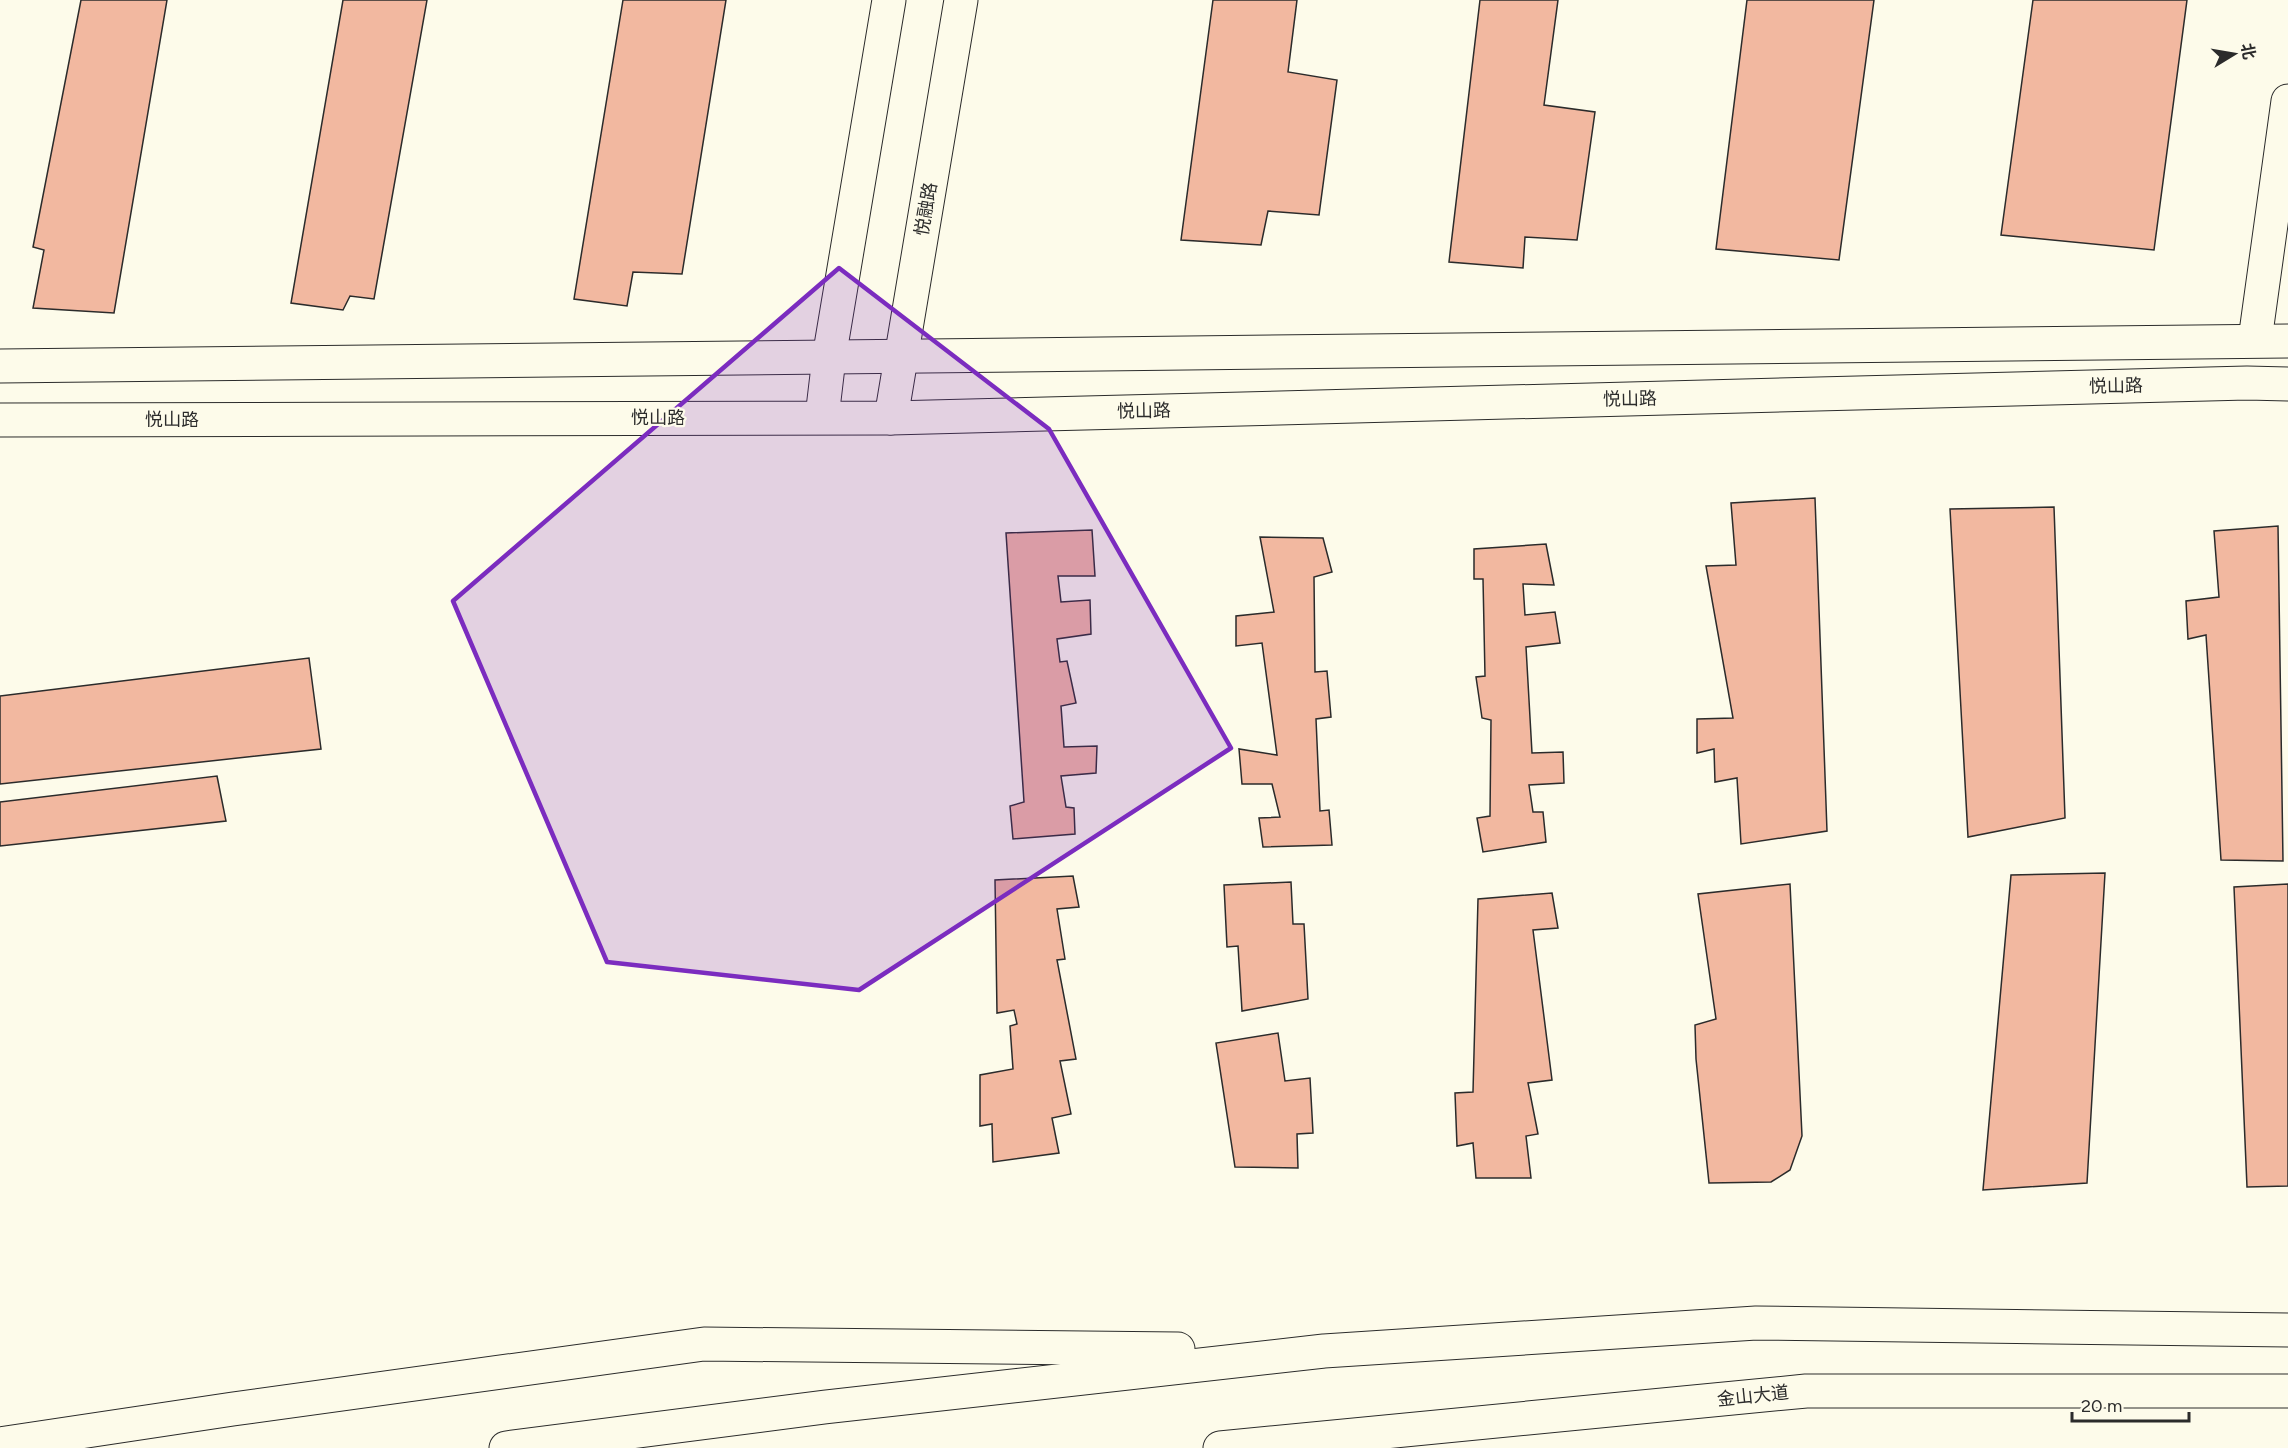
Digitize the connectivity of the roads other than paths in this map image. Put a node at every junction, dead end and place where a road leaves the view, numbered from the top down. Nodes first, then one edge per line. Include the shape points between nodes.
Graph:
1 (889, 0) edge
2 (961, 0) edge
3 (2288, 101) edge
4 (2255, 340) junction
5 (2288, 341) edge
6 (901, 357) junction
7 (829, 358) junction
8 (0, 366) edge
9 (2288, 384) edge
10 (822, 417) junction
11 (891, 418) junction
12 (0, 420) edge
13 (2288, 1330) edge
14 (1324, 1350) junction
15 (2288, 1391) edge
16 (0, 1444) edge
17 (506, 1448) edge
18 (1220, 1448) edge

1 - 7 main road
2 - 6 main road, 悦融路
3 - 4 main road
4 - 5 main road
4 - 6 main road
6 - 7 main road
6 - 11 main road, 悦融路
7 - 8 main road
7 - 10 main road
9 - 11 main road, 悦山路
10 - 11 main road, 悦山路
10 - 12 main road, 悦山路
13 - 14 main road via 1756,1323
14 - 16 main road via 704,1344
14 - 17 main road
15 - 18 main road, 金山大道 via 1806,1390

